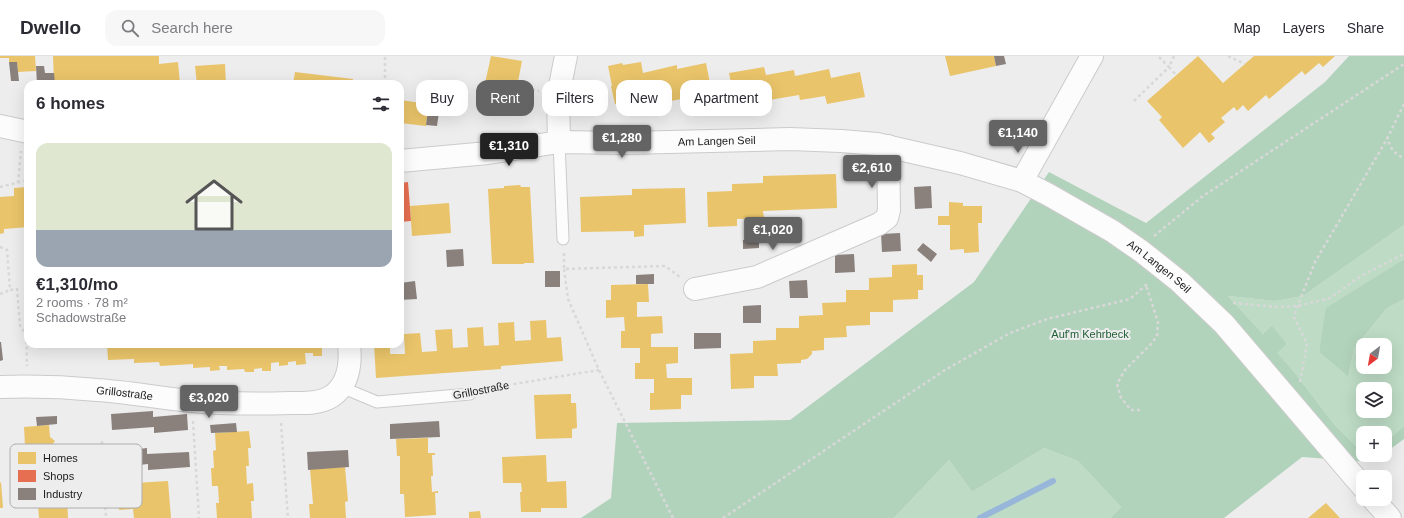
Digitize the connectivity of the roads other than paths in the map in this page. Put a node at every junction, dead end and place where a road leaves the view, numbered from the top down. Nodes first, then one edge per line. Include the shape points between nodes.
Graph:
1 (566, 56) edge
2 (1092, 56) edge
3 (0, 126) edge
4 (24, 131) edge
5 (559, 142) junction
6 (888, 146) junction
7 (404, 161) edge
8 (1022, 181) junction
9 (563, 239) road end
10 (695, 289) road end
11 (350, 348) edge
12 (0, 387) edge
13 (341, 387) junction
14 (470, 394) road end
15 (1356, 479) edge
16 (1379, 506) edge
17 (1390, 518) edge

1 - 5 street via 558,96
2 - 8 street
3 - 4 street
5 - 6 street, Am Langen Seil via 790,139
5 - 7 street, Am Langen Seil via 488,153
5 - 9 lane
6 - 8 street, Am Langen Seil via 960,162
6 - 10 street via 890,210 883,221 756,277
8 - 15 street, Am Langen Seil via 1086,216 1160,266 1224,324
11 - 13 street via 347,375
12 - 13 street, Grillostraße via 98,390 192,401 280,404 322,401
13 - 14 lane, Grillostraße via 377,402
16 - 17 street

